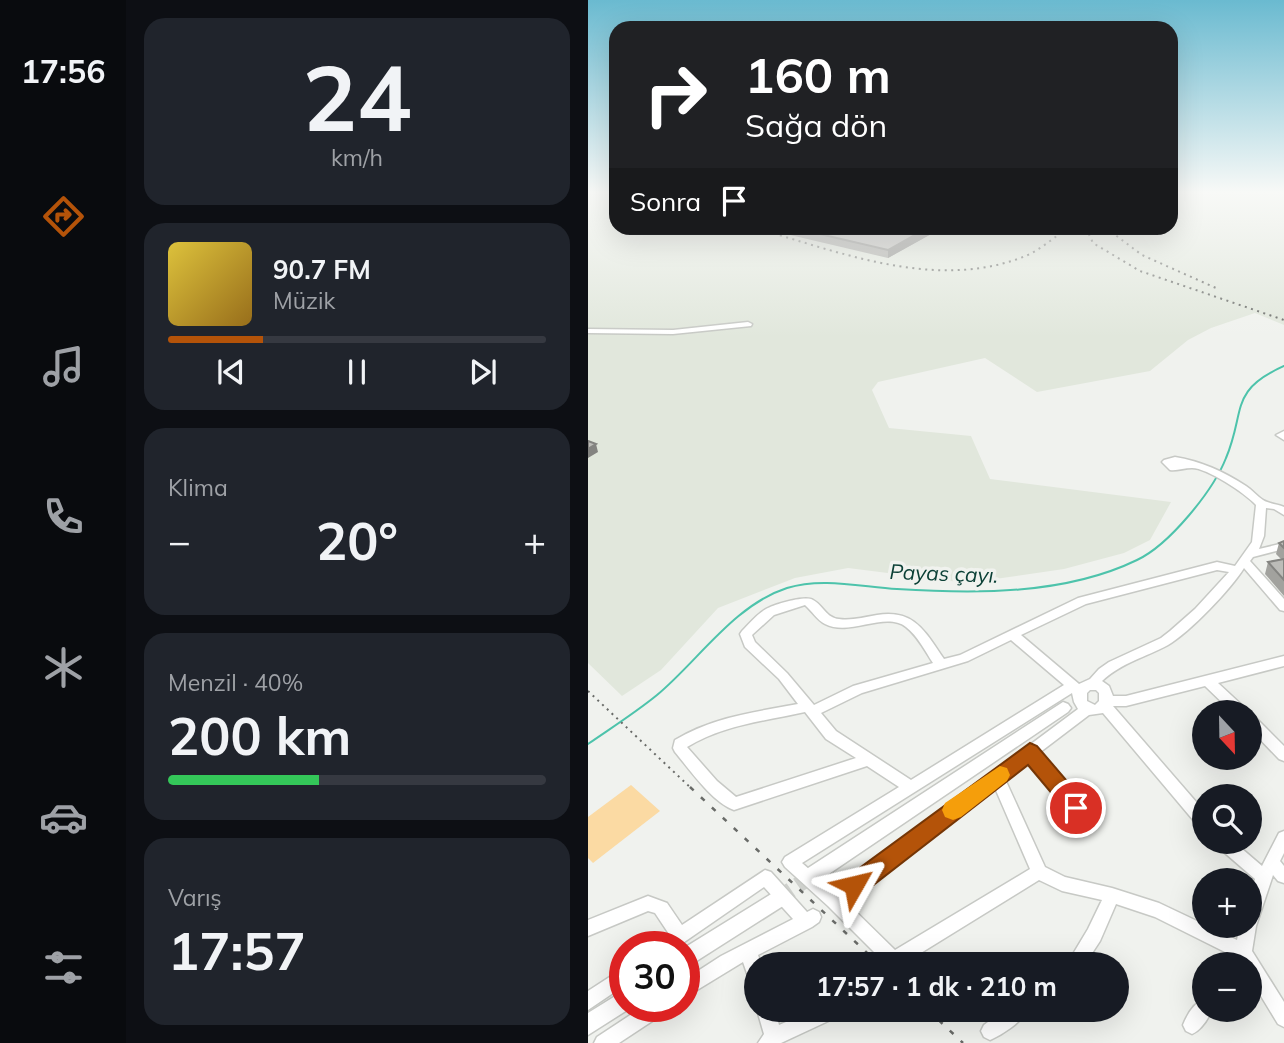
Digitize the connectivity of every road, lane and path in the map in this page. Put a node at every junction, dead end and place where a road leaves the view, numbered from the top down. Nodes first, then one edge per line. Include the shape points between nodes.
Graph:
1 (748, 324) dead end
2 (588, 331) edge
3 (1193, 465) dead end
4 (1261, 504) junction
5 (1282, 508) edge
6 (1284, 546) edge
7 (1243, 562) junction
8 (1284, 607) edge
9 (1012, 634) junction
10 (1284, 661) edge
11 (942, 665) junction
12 (1207, 680) junction
13 (1093, 686) junction
14 (1080, 697) junction
15 (1228, 700) edge
16 (1107, 703) junction
17 (1063, 708) joint
18 (808, 709) junction
19 (1262, 733) edge
20 (1030, 752) junction
21 (1284, 755) edge
22 (868, 760) junction
23 (997, 777) junction
24 (911, 787) junction
25 (1192, 807) edge
26 (1076, 808) dead end
27 (1284, 838) edge
28 (1242, 854) edge
29 (1268, 870) junction
30 (1039, 872) junction
31 (811, 876) tunnel mouth
32 (1284, 876) edge
33 (1262, 887) edge
34 (1112, 895) junction
35 (776, 900) tunnel mouth
36 (834, 901) junction
37 (588, 928) edge
38 (676, 931) edge
39 (685, 931) edge
40 (700, 949) edge
41 (751, 952) edge
42 (1083, 952) edge
43 (1229, 952) edge
44 (744, 955) edge
45 (700, 980) edge
46 (609, 986) edge
47 (1262, 989) edge
48 (588, 1001) edge
49 (609, 1011) edge
50 (1284, 1018) edge
51 (635, 1022) edge
52 (768, 1022) edge
53 (808, 1022) edge
54 (1002, 1022) edge
55 (1194, 1022) edge
56 (588, 1025) edge
57 (1192, 1025) dead end
58 (990, 1031) dead end
59 (771, 1040) edge
60 (603, 1043) edge

1 - 2 street via 673,332
3 - 4 street via 1248,489
4 - 5 street
4 - 7 street via 1256,544
6 - 7 street
7 - 8 street
7 - 9 street via 1082,601
7 - 13 street via 1168,640 1106,670
9 - 11 street
9 - 14 street
10 - 12 street
11 - 18 street
11 - 18 street via 912,624 901,617 831,621 812,603 795,601 770,612 746,634 749,644 783,676
12 - 15 street
12 - 16 street
13 - 14 street
13 - 16 street via 1105,691
14 - 16 street
14 - 17 street
14 - 20 street
14 - 24 street
16 - 25 street
17 - 31 main road
18 - 22 street via 831,735
18 - 22 street via 717,728 692,736 680,748 734,804
19 - 21 street
20 - 23 street
20 - 26 street
22 - 24 street
23 - 30 street
23 - 36 street
24 - 36 street via 790,862
27 - 29 street
28 - 29 street
29 - 32 street
29 - 33 street
30 - 34 street via 1062,884
30 - 36 street via 894,960
34 - 42 street
34 - 43 street via 1159,912
35 - 40 main road
37 - 38 street via 648,903 661,908
39 - 41 street via 765,877 809,920
44 - 45 street
46 - 48 street
47 - 50 street
49 - 56 main road
51 - 60 street
52 - 59 street
53 - 59 street
54 - 58 street
55 - 57 street

